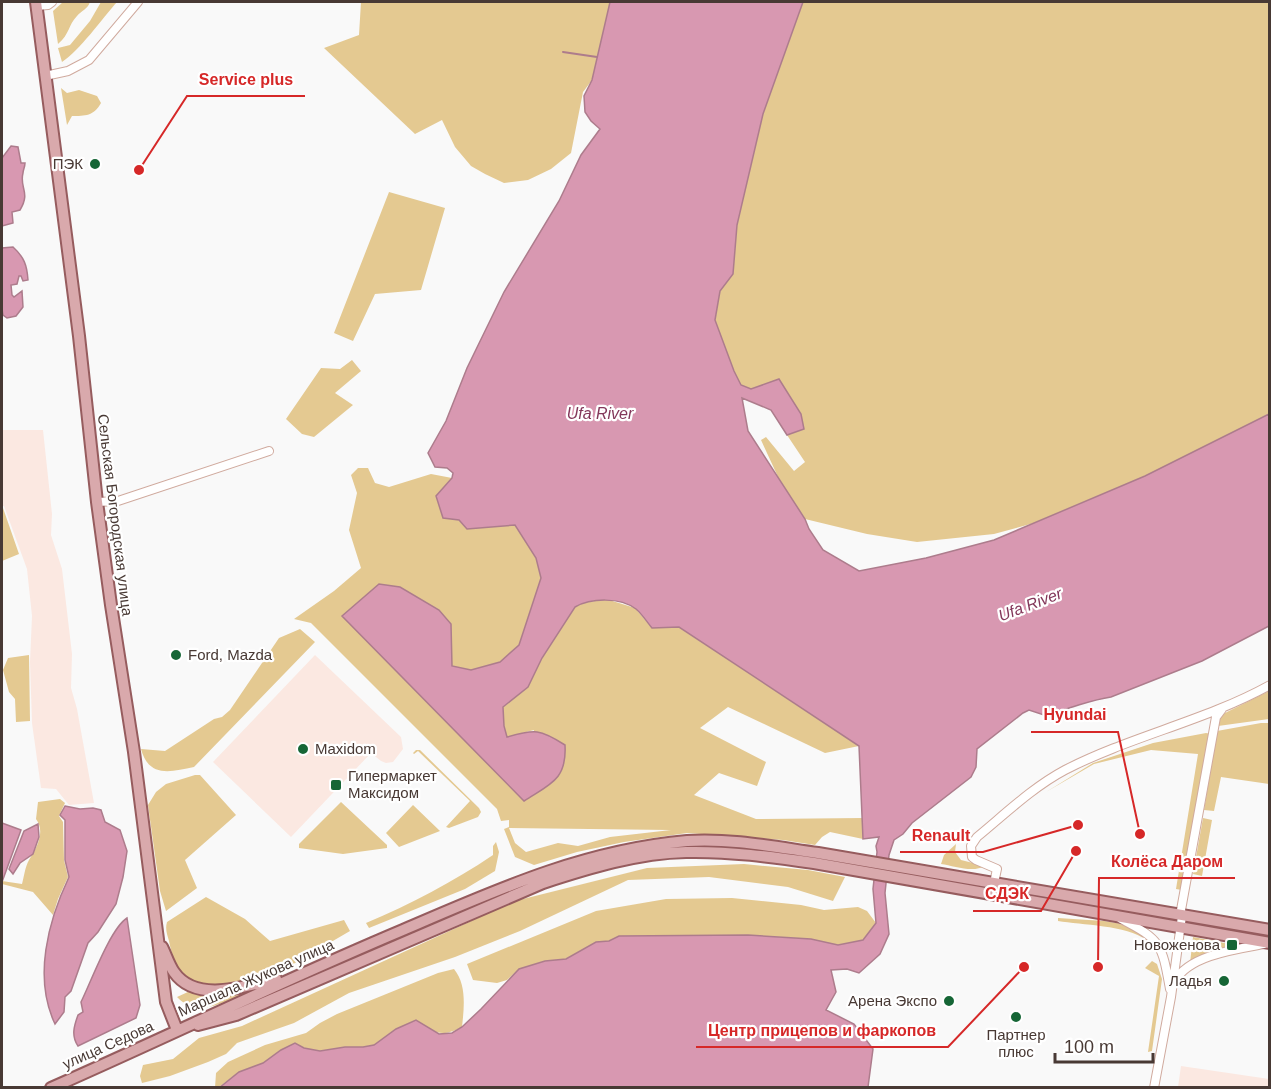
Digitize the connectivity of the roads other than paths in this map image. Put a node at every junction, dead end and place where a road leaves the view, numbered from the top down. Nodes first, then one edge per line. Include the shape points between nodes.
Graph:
1 (52, 2) edge
2 (138, 2) edge
3 (36, 4) edge
4 (45, 76) junction
5 (269, 451) dead end
6 (97, 502) junction
7 (1269, 685) edge
8 (1222, 709) junction
9 (816, 858) junction
10 (937, 879) junction
11 (994, 883) junction
12 (1182, 916) junction
13 (1116, 917) junction
14 (1180, 928) junction
15 (1269, 930) edge
16 (157, 937) junction
17 (1269, 943) edge
18 (297, 975) junction
19 (1171, 997) junction
20 (177, 1030) junction
21 (51, 1088) edge
22 (1154, 1088) edge

1 - 3 street
2 - 4 street via 89,60 68,71
3 - 4 main road, Сельская Богородская улица
4 - 6 main road, Сельская Богородская улица
5 - 6 street via 118,501
6 - 16 main road, Сельская Богородская улица
7 - 8 street
8 - 11 street via 1066,770 1008,811 971,846 976,861 997,869
8 - 12 street via 1216,717
9 - 10 main road
9 - 18 main road, Маршала Жукова улица via 754,843 689,841 593,857 540,872
9 - 20 main road, Маршала Жукова улица via 686,852 647,856 578,872 513,894 236,1015
10 - 11 main road
10 - 13 main road
11 - 12 main road
12 - 14 street
12 - 15 main road
13 - 14 main road
13 - 19 street via 1157,942 1164,954
14 - 17 main road
14 - 19 street
16 - 18 main road via 175,973 198,989 237,988
16 - 20 main road, Сельская Богородская улица via 166,1002
17 - 19 street via 1187,966 1179,974
18 - 20 main road, Маршала Жукова улица
19 - 22 street
20 - 21 main road, улица Седова

